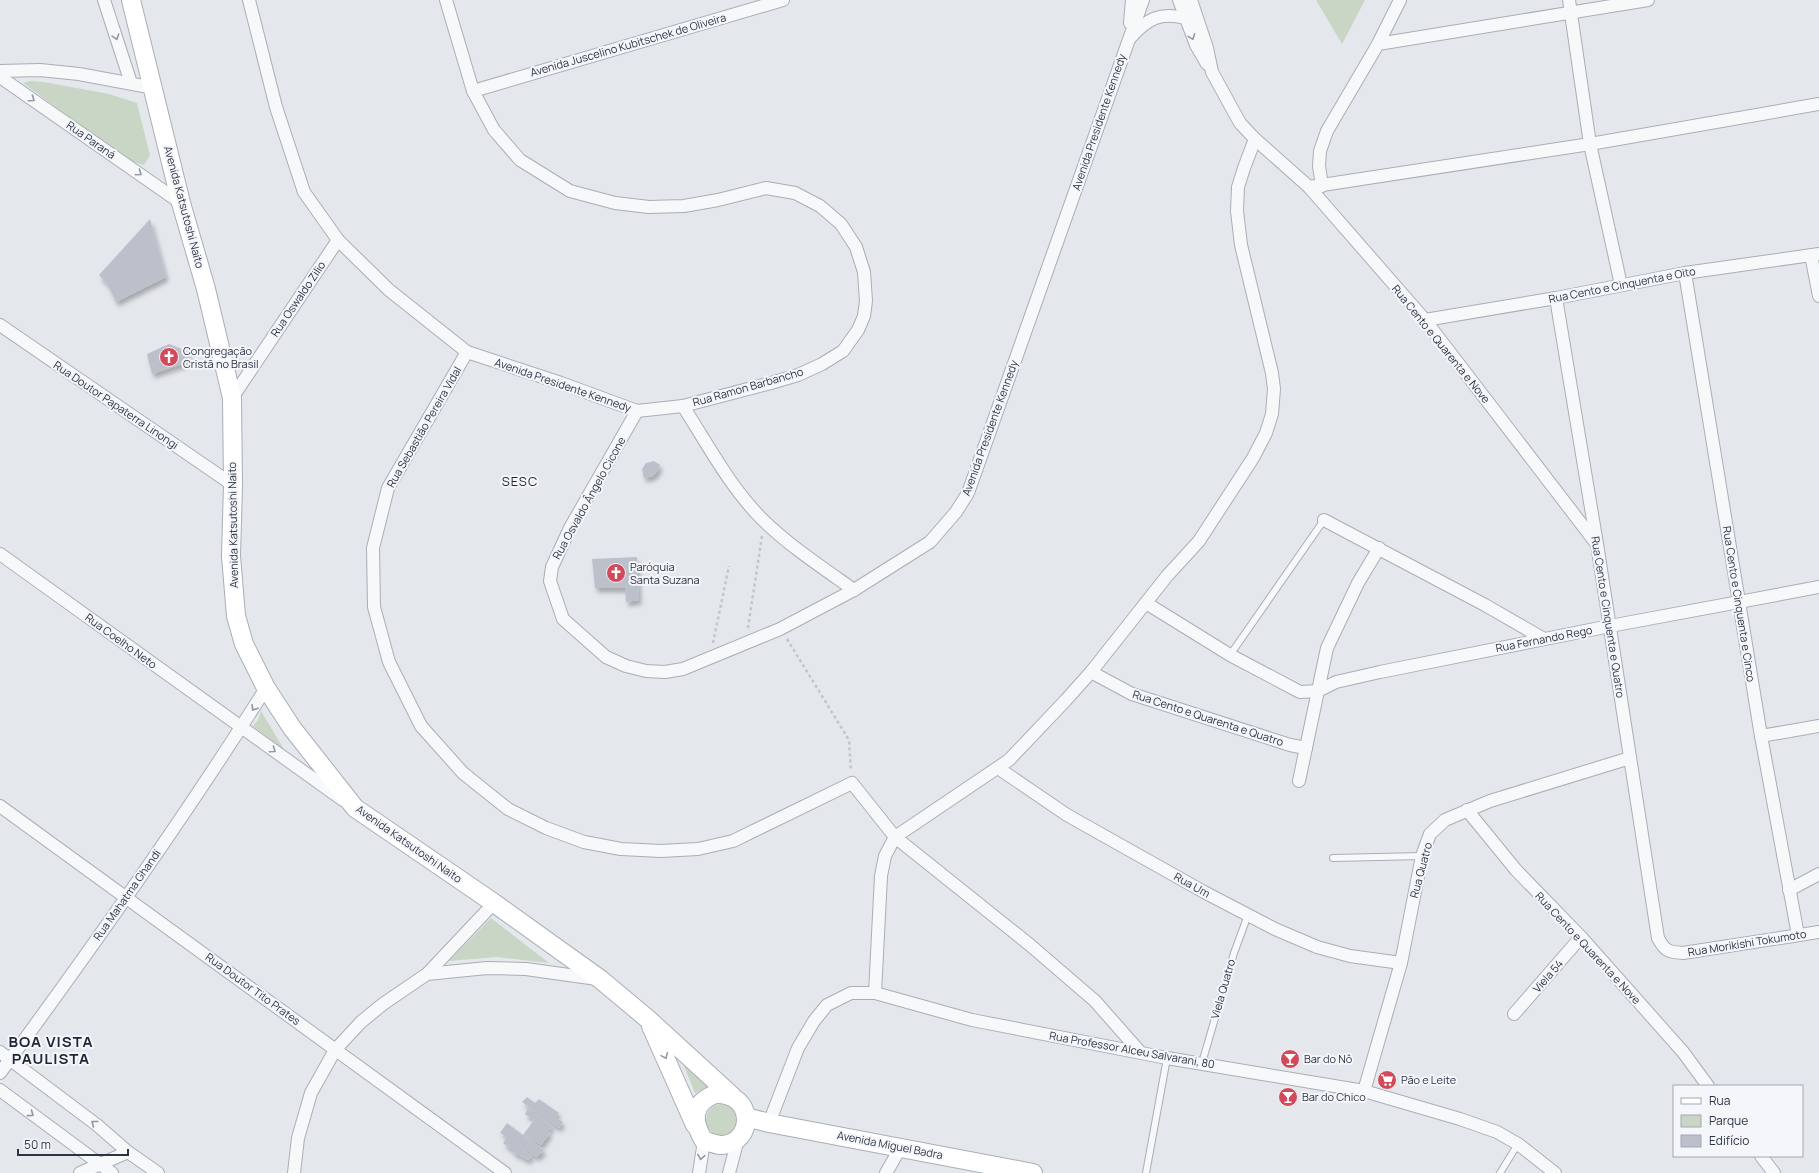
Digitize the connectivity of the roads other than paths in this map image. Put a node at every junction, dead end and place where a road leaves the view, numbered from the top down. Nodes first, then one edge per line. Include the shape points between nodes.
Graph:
1 (104, 0) edge
2 (131, 0) edge
3 (249, 0) edge
4 (446, 0) edge
5 (783, 0) edge
6 (1132, 0) edge
7 (1142, 0) edge
8 (1179, 0) edge
9 (1191, 0) edge
10 (1400, 0) edge
11 (1568, 0) edge
12 (1648, 0) edge
13 (1570, 14) junction
14 (1185, 18) junction
15 (1128, 40) junction
16 (1378, 44) junction
17 (0, 71) edge
18 (1212, 72) junction
19 (0, 77) edge
20 (131, 83) junction
21 (154, 88) junction
22 (473, 91) junction
23 (1819, 104) edge
24 (1255, 139) junction
25 (1590, 144) junction
26 (1322, 186) junction
27 (1308, 187) junction
28 (181, 203) junction
29 (338, 240) junction
30 (1815, 255) edge
31 (1685, 273) junction
32 (1621, 285) junction
33 (1819, 296) edge
34 (1556, 298) junction
35 (1425, 320) junction
36 (0, 325) edge
37 (467, 352) junction
38 (232, 398) junction
39 (684, 406) junction
40 (637, 411) junction
41 (233, 485) junction
42 (1324, 520) joint
43 (1597, 544) junction
44 (1379, 548) junction
45 (0, 554) edge
46 (1819, 587) edge
47 (854, 590) junction
48 (1739, 602) junction
49 (1146, 603) junction
50 (1610, 626) junction
51 (1544, 639) junction
52 (1230, 655) junction
53 (1091, 672) junction
54 (266, 688) junction
55 (1318, 691) junction
56 (1819, 726) edge
57 (241, 728) junction
58 (1761, 736) junction
59 (1306, 748) junction
60 (1630, 758) junction
61 (998, 768) junction
62 (1299, 781) dead end
63 (0, 806) edge
64 (355, 808) junction
65 (1468, 810) junction
66 (895, 837) junction
67 (1422, 856) junction
68 (1333, 858) dead end
69 (1819, 874) edge
70 (1788, 890) junction
71 (126, 897) junction
72 (494, 904) junction
73 (1248, 915) junction
74 (1819, 932) edge
75 (1798, 936) junction
76 (1581, 937) junction
77 (1658, 938) joint
78 (1401, 963) junction
79 (427, 974) junction
80 (600, 979) junction
81 (874, 993) junction
82 (1514, 1014) dead end
83 (649, 1020) junction
84 (335, 1050) junction
85 (0, 1052) edge
86 (1140, 1052) junction
87 (1167, 1058) junction
88 (10, 1060) junction
89 (1202, 1063) junction
90 (0, 1073) edge
91 (1707, 1085) edge
92 (0, 1090) edge
93 (1364, 1091) junction
94 (732, 1096) junction
95 (746, 1117) junction
96 (769, 1123) junction
97 (700, 1135) junction
98 (738, 1138) junction
99 (1518, 1144) junction
100 (901, 1147) junction
101 (128, 1152) junction
102 (1762, 1157) edge
103 (98, 1164) junction
104 (80, 1173) edge
105 (112, 1173) edge
106 (158, 1173) edge
107 (294, 1173) edge
108 (505, 1173) edge
109 (699, 1173) edge
110 (729, 1173) edge
111 (886, 1173) edge
112 (1033, 1173) edge
113 (1146, 1173) edge
114 (1500, 1173) edge
115 (1555, 1173) edge
116 (1774, 1173) edge

1 -> 20 street
2 - 21 main road, Avenida Katsutoshi Naito
3 - 29 street, Avenida Presidente Kennedy via 276,107 304,192
4 - 22 street, Rua Ramon Barbancho
5 - 22 street, Avenida Juscelino Kubitschek de Oliveira
6 - 15 street, Avenida Presidente Kennedy
7 - 15 street, Avenida Presidente Kennedy
8 - 14 street, Rua Cento e Quarenta e Nove
9 - 18 street
10 - 16 street
11 - 13 street
12 - 13 street
13 - 16 street
13 - 25 street
14 - 15 street via 1158,16
14 -> 18 street, Rua Cento e Quarenta e Nove via 1196,45
15 - 47 street, Avenida Presidente Kennedy via 968,493 956,512 930,542
16 - 26 street via 1327,131 1318,166
17 - 20 street via 40,70
18 - 24 street, Rua Cento e Quarenta e Nove via 1240,123
19 -> 28 street, Rua Paraná
20 - 21 street
21 - 28 main road, Avenida Katsutoshi Naito
22 - 39 street, Rua Ramon Barbancho via 494,130 520,160 570,191 616,203 649,207 684,206 766,188 795,193 820,206 841,224 856,247 864,272 866,301 864,316 858,330 843,351 798,375
23 - 25 street
24 - 27 street, Rua Cento e Quarenta e Nove
24 - 49 street via 1238,188 1237,211 1241,245 1272,372 1272,414 1266,433 1253,458 1208,528
25 - 26 street
25 - 32 street
26 - 27 street
27 - 35 street, Rua Cento e Quarenta e Nove
28 - 38 main road, Avenida Katsutoshi Naito via 206,289
29 - 37 street, Avenida Presidente Kennedy via 389,290
29 - 38 street, Rua Oswaldo Zilio
30 - 31 street, Rua Cento e Cinquenta e Oito
30 - 33 street
31 - 32 street, Rua Cento e Cinquenta e Oito
31 - 48 street, Rua Cento e Cinquenta e Cinco
32 - 34 street, Rua Cento e Cinquenta e Oito
34 - 35 street, Rua Cento e Cinquenta e Oito
34 - 43 street, Rua Cento e Cinquenta e Quatro
35 - 43 street, Rua Cento e Quarenta e Nove
36 - 41 street, Rua Doutor Papaterra Linongi
37 - 40 street, Avenida Presidente Kennedy
37 - 66 street, Rua Sebastião Pereira Vidal via 388,488 373,548 374,607 389,662 421,726 463,773 508,809 546,828 584,842 621,849 698,849 733,841 852,782
38 - 41 main road, Avenida Katsutoshi Naito
39 - 40 street, Avenida Presidente Kennedy
39 - 47 street via 739,491 764,521 806,556
40 - 47 street, Rua Osvaldo Ângelo Cicone via 570,528 552,567 550,582 563,619 606,657 646,671 665,672 683,669 780,629
41 - 54 main road, Avenida Katsutoshi Naito via 232,556 236,616 244,644
42 - 44 street
42 - 52 lane
43 - 50 street, Rua Cento e Cinquenta e Quatro
44 - 51 street
44 - 55 street via 1358,583 1327,648
45 - 57 street, Rua Coelho Neto
46 - 48 street, Rua Fernando Rego
48 - 50 street, Rua Fernando Rego
48 - 58 street, Rua Cento e Cinquenta e Cinco
49 - 52 street
49 - 53 street
50 - 51 street, Rua Fernando Rego
50 - 60 street, Rua Cento e Cinquenta e Quatro
51 - 55 street, Rua Fernando Rego via 1356,677 1336,682
52 - 55 street via 1292,689 1300,692
53 - 59 street, Rua Cento e Quarenta e Quatro via 1132,694
53 - 61 street via 1066,702
54 -> 57 street, Rua Mahatma Ghandi
54 - 64 main road, Avenida Katsutoshi Naito via 292,728
55 - 59 street
56 - 58 street
57 -> 64 street, Rua Coelho Neto
57 - 71 street, Rua Mahatma Ghandi
58 - 70 street, Rua Cento e Cinquenta e Cinco
59 - 62 street
60 - 65 street, Rua Quatro
60 - 77 street, Rua Cento e Cinquenta e Quatro
61 - 66 street
61 - 73 street, Rua Um via 1068,815
63 - 71 street, Rua Doutor Tito Prates
64 - 72 main road, Avenida Katsutoshi Naito
65 - 67 street, Rua Quatro via 1445,820 1430,834
65 - 76 street, Rua Cento e Quarenta e Nove via 1516,870
66 - 81 street via 885,856 881,876
66 - 86 street via 1030,945 1095,1001
67 - 68 lane
67 - 78 street, Rua Quatro
69 - 70 street
70 - 75 street, Rua Cento e Cinquenta e Cinco
71 - 84 street, Rua Doutor Tito Prates
71 - 88 street, Rua Mahatma Ghandi
72 - 79 street
72 - 80 main road, Avenida Katsutoshi Naito
73 - 78 street, Rua Um via 1317,947 1350,956
73 - 89 lane, Viela Quatro via 1234,953
74 - 75 street, Rua Morikishi Tokumoto
75 - 77 street, Rua Morikishi Tokumoto via 1683,953 1670,952 1662,947
76 - 82 street, Viela 54
76 - 91 street, Rua Cento e Quarenta e Nove via 1683,1052
78 - 93 street, Rua Quatro
79 - 80 street via 487,968 526,969
79 - 84 street via 361,1022
80 - 83 main road, Avenida Katsutoshi Naito
81 - 86 street, Rua Professor Alceu Salvarani, 80 via 972,1020
81 - 96 street, Rua Professor Alceu Salvarani, 80 via 851,993 827,1005 814,1021 798,1048
83 - 94 main road
83 -> 97 main road
84 - 107 street via 311,1093 298,1138
84 - 108 street, Rua Doutor Tito Prates
85 - 88 street
86 - 87 street, Rua Professor Alceu Salvarani, 80
87 - 89 street, Rua Professor Alceu Salvarani, 80
87 - 113 lane
88 - 90 street, Rua Mahatma Ghandi
101 -> 88 street via 97,1125
89 - 93 street, Rua Professor Alceu Salvarani, 80
92 -> 103 street
93 - 99 street, Rua Professor Alceu Salvarani, 80 via 1460,1119 1497,1132
94 - 95 main road via 744,1109
94 - 97 main road via 715,1094 700,1104 695,1120
95 - 96 main road, Avenida Miguel Badra
95 - 98 main road via 744,1129
96 - 100 main road, Avenida Miguel Badra
97 - 98 main road via 723,1145
97 -> 109 street
98 - 110 street
99 - 114 lane
99 - 115 street, Rua Professor Alceu Salvarani, 80
100 - 111 street
100 - 112 main road, Avenida Miguel Badra
101 - 103 street
101 - 106 street
102 - 116 street
103 - 104 street
103 - 105 street

